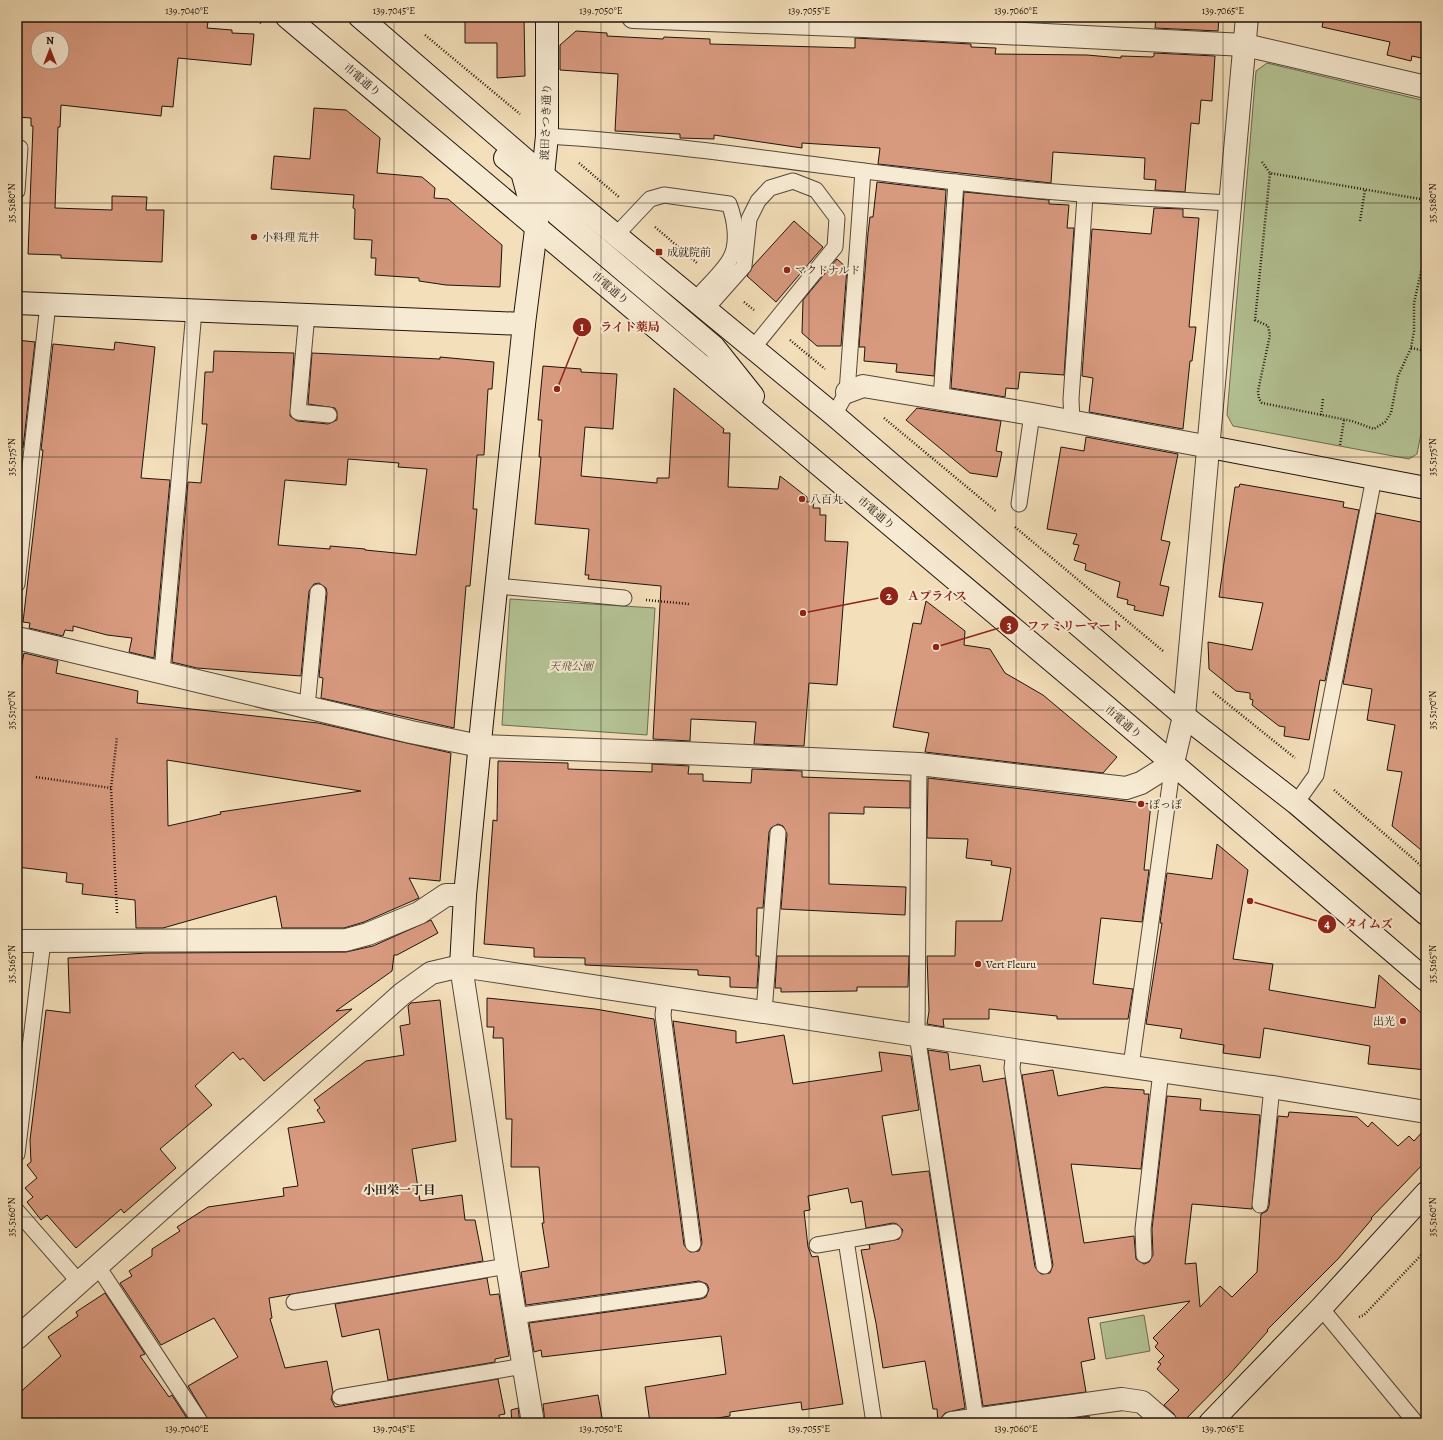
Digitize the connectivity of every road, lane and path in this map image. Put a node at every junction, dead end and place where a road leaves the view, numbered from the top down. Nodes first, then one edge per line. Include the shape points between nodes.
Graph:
1 (287, 17) edge
2 (344, 17) edge
3 (360, 17) edge
4 (547, 17) edge
5 (633, 17) edge
6 (1247, 17) edge
7 (863, 21) edge
8 (422, 32) dead end
9 (1245, 45) junction
10 (1426, 87) edge
11 (547, 136) junction
12 (20, 148) dead end
13 (863, 171) junction
14 (543, 175) junction
15 (956, 182) junction
16 (1365, 190) junction
17 (17, 191) edge
18 (1085, 196) junction
19 (1426, 200) edge
20 (1230, 203) junction
21 (637, 212) junction
22 (1360, 221) dead end
23 (538, 227) junction
24 (616, 235) junction
25 (1426, 250) edge
26 (714, 277) junction
27 (726, 287) junction
28 (17, 303) edge
29 (48, 304) junction
30 (700, 304) junction
31 (194, 311) junction
32 (307, 314) junction
33 (524, 324) junction
34 (772, 324) junction
35 (753, 348) junction
36 (1411, 348) junction
37 (1426, 351) edge
38 (848, 390) junction
39 (941, 399) junction
40 (1323, 400) dead end
41 (1032, 414) junction
42 (329, 415) dead end
43 (834, 415) junction
44 (1320, 415) junction
45 (1344, 420) junction
46 (1072, 422) junction
47 (780, 432) junction
48 (1210, 447) junction
49 (1340, 447) dead end
50 (1374, 478) junction
51 (1425, 484) edge
52 (1019, 504) dead end
53 (998, 513) dead end
54 (1010, 524) dead end
55 (17, 584) edge
56 (496, 586) junction
57 (318, 592) dead end
58 (624, 598) joint
59 (689, 604) dead end
60 (17, 638) edge
61 (162, 672) junction
62 (1188, 672) junction
63 (307, 707) junction
64 (1184, 716) junction
65 (117, 737) dead end
66 (480, 746) junction
67 (919, 764) junction
68 (1173, 764) junction
69 (1316, 775) junction
70 (36, 777) dead end
71 (111, 788) junction
72 (1296, 802) junction
73 (778, 833) dead end
74 (1426, 870) edge
75 (465, 895) junction
76 (1424, 908) edge
77 (17, 941) edge
78 (43, 941) junction
79 (118, 941) junction
80 (461, 966) junction
81 (1426, 980) edge
82 (665, 997) junction
83 (764, 1012) junction
84 (917, 1035) junction
85 (1014, 1050) junction
86 (23, 1056) edge
87 (1131, 1066) junction
88 (1160, 1071) junction
89 (1272, 1087) junction
90 (1426, 1112) edge
91 (17, 1154) edge
92 (1426, 1193) edge
93 (1260, 1205) dead end
94 (17, 1211) edge
95 (894, 1232) dead end
96 (846, 1240) junction
97 (693, 1244) dead end
98 (816, 1245) dead end
99 (1426, 1250) edge
100 (1144, 1255) dead end
101 (97, 1265) junction
102 (507, 1266) junction
103 (1044, 1266) dead end
104 (80, 1283) junction
105 (700, 1290) dead end
106 (294, 1302) dead end
107 (1320, 1308) junction
108 (515, 1316) junction
109 (1337, 1328) junction
110 (17, 1338) edge
111 (524, 1366) junction
112 (340, 1397) dead end
113 (976, 1419) junction
114 (201, 1423) edge
115 (533, 1423) edge
116 (874, 1423) edge
117 (952, 1423) edge
118 (1166, 1423) edge
119 (1210, 1423) edge
120 (1416, 1423) edge

1 - 23 street, 市電通り
2 - 23 street via 359,36 522,172
3 - 14 street
4 - 11 street, 渡田さつき通り
5 - 7 street
6 - 9 street
7 - 9 street
8 - 11 path
9 - 10 street
9 - 20 street
11 - 13 lane via 621,140
11 - 14 street, 渡田さつき通り
11 - 21 path
12 - 17 lane
13 - 15 lane
13 - 38 lane
14 - 23 street, 渡田さつき通り
14 - 24 street
14 - 47 street via 558,214 714,347
15 - 18 lane
15 - 39 lane
16 - 19 path
16 - 22 path
16 - 44 path via 1270,173 1255,320 1268,326 1270,335 1258,391 1259,400
18 - 20 lane
18 - 46 lane via 1071,399
20 - 48 street
21 - 24 lane
21 - 26 path
21 - 26 lane via 650,199 664,195 729,204 733,215 734,243 730,259
23 - 33 street, 渡田さつき通り
23 - 47 street, 市電通り
24 - 30 street
25 - 36 path via 1414,303
26 - 30 lane
27 - 30 lane
27 - 34 path
27 - 34 lane via 744,266 749,219 758,201 770,188 793,181 816,190 837,218 835,247
28 - 29 street
29 - 31 street
29 - 55 lane
30 - 35 street
31 - 32 street
31 - 61 lane
32 - 33 street
32 - 42 lane via 298,412
33 - 56 street, 渡田さつき通り
34 - 35 lane
34 - 38 path
35 - 43 street
36 - 37 path
36 - 45 path via 1398,376 1391,413 1385,422 1374,429
38 - 39 street via 862,386
38 - 43 lane
38 - 53 path
39 - 41 street
40 - 44 path
41 - 46 street
41 - 52 lane
43 - 64 street
44 - 45 path
45 - 49 path
46 - 48 street
47 - 68 street, 市電通り
48 - 50 street
48 - 62 street
50 - 51 street
50 - 69 lane
54 - 62 path
56 - 58 lane
56 - 66 street, 渡田さつき通り
57 - 63 lane
58 - 59 path
60 - 61 street
61 - 63 street
62 - 64 street
62 - 69 path
63 - 66 street
64 - 68 street
64 - 72 street
65 - 71 path
66 - 67 street
66 - 75 street, 渡田さつき通り
67 - 68 street via 1126,788 1141,783
67 - 84 lane
68 - 81 street, 市電通り
68 - 87 lane
69 - 72 lane
69 - 74 path
70 - 71 path
71 - 79 path
72 - 76 street
73 - 83 lane
75 - 79 street via 446,895 419,912 368,934 346,940
75 - 80 street, 渡田さつき通り
77 - 78 street
78 - 79 street
78 - 86 lane
80 - 82 street
80 - 101 street via 431,973 402,994
80 - 102 street, 渡田さつき通り
82 - 83 street
82 - 97 lane via 663,1015
83 - 84 street
84 - 85 street
84 - 113 lane
85 - 87 street
85 - 103 lane via 1012,1068
86 - 91 lane
87 - 88 street
88 - 89 street
88 - 100 lane via 1143,1229
89 - 90 street
89 - 93 lane
92 - 107 street
94 - 104 lane
95 - 96 lane
96 - 98 lane
96 - 116 lane
99 - 109 path via 1364,1314
101 - 104 street
101 - 114 lane
102 - 106 lane
102 - 108 street, 渡田さつき通り
104 - 110 street
105 - 108 lane
107 - 109 lane
107 - 119 street
108 - 111 street, 渡田さつき通り
109 - 120 lane
111 - 112 lane
111 - 115 street, 渡田さつき通り
113 - 117 street
113 - 118 street via 1122,1399 1142,1402

